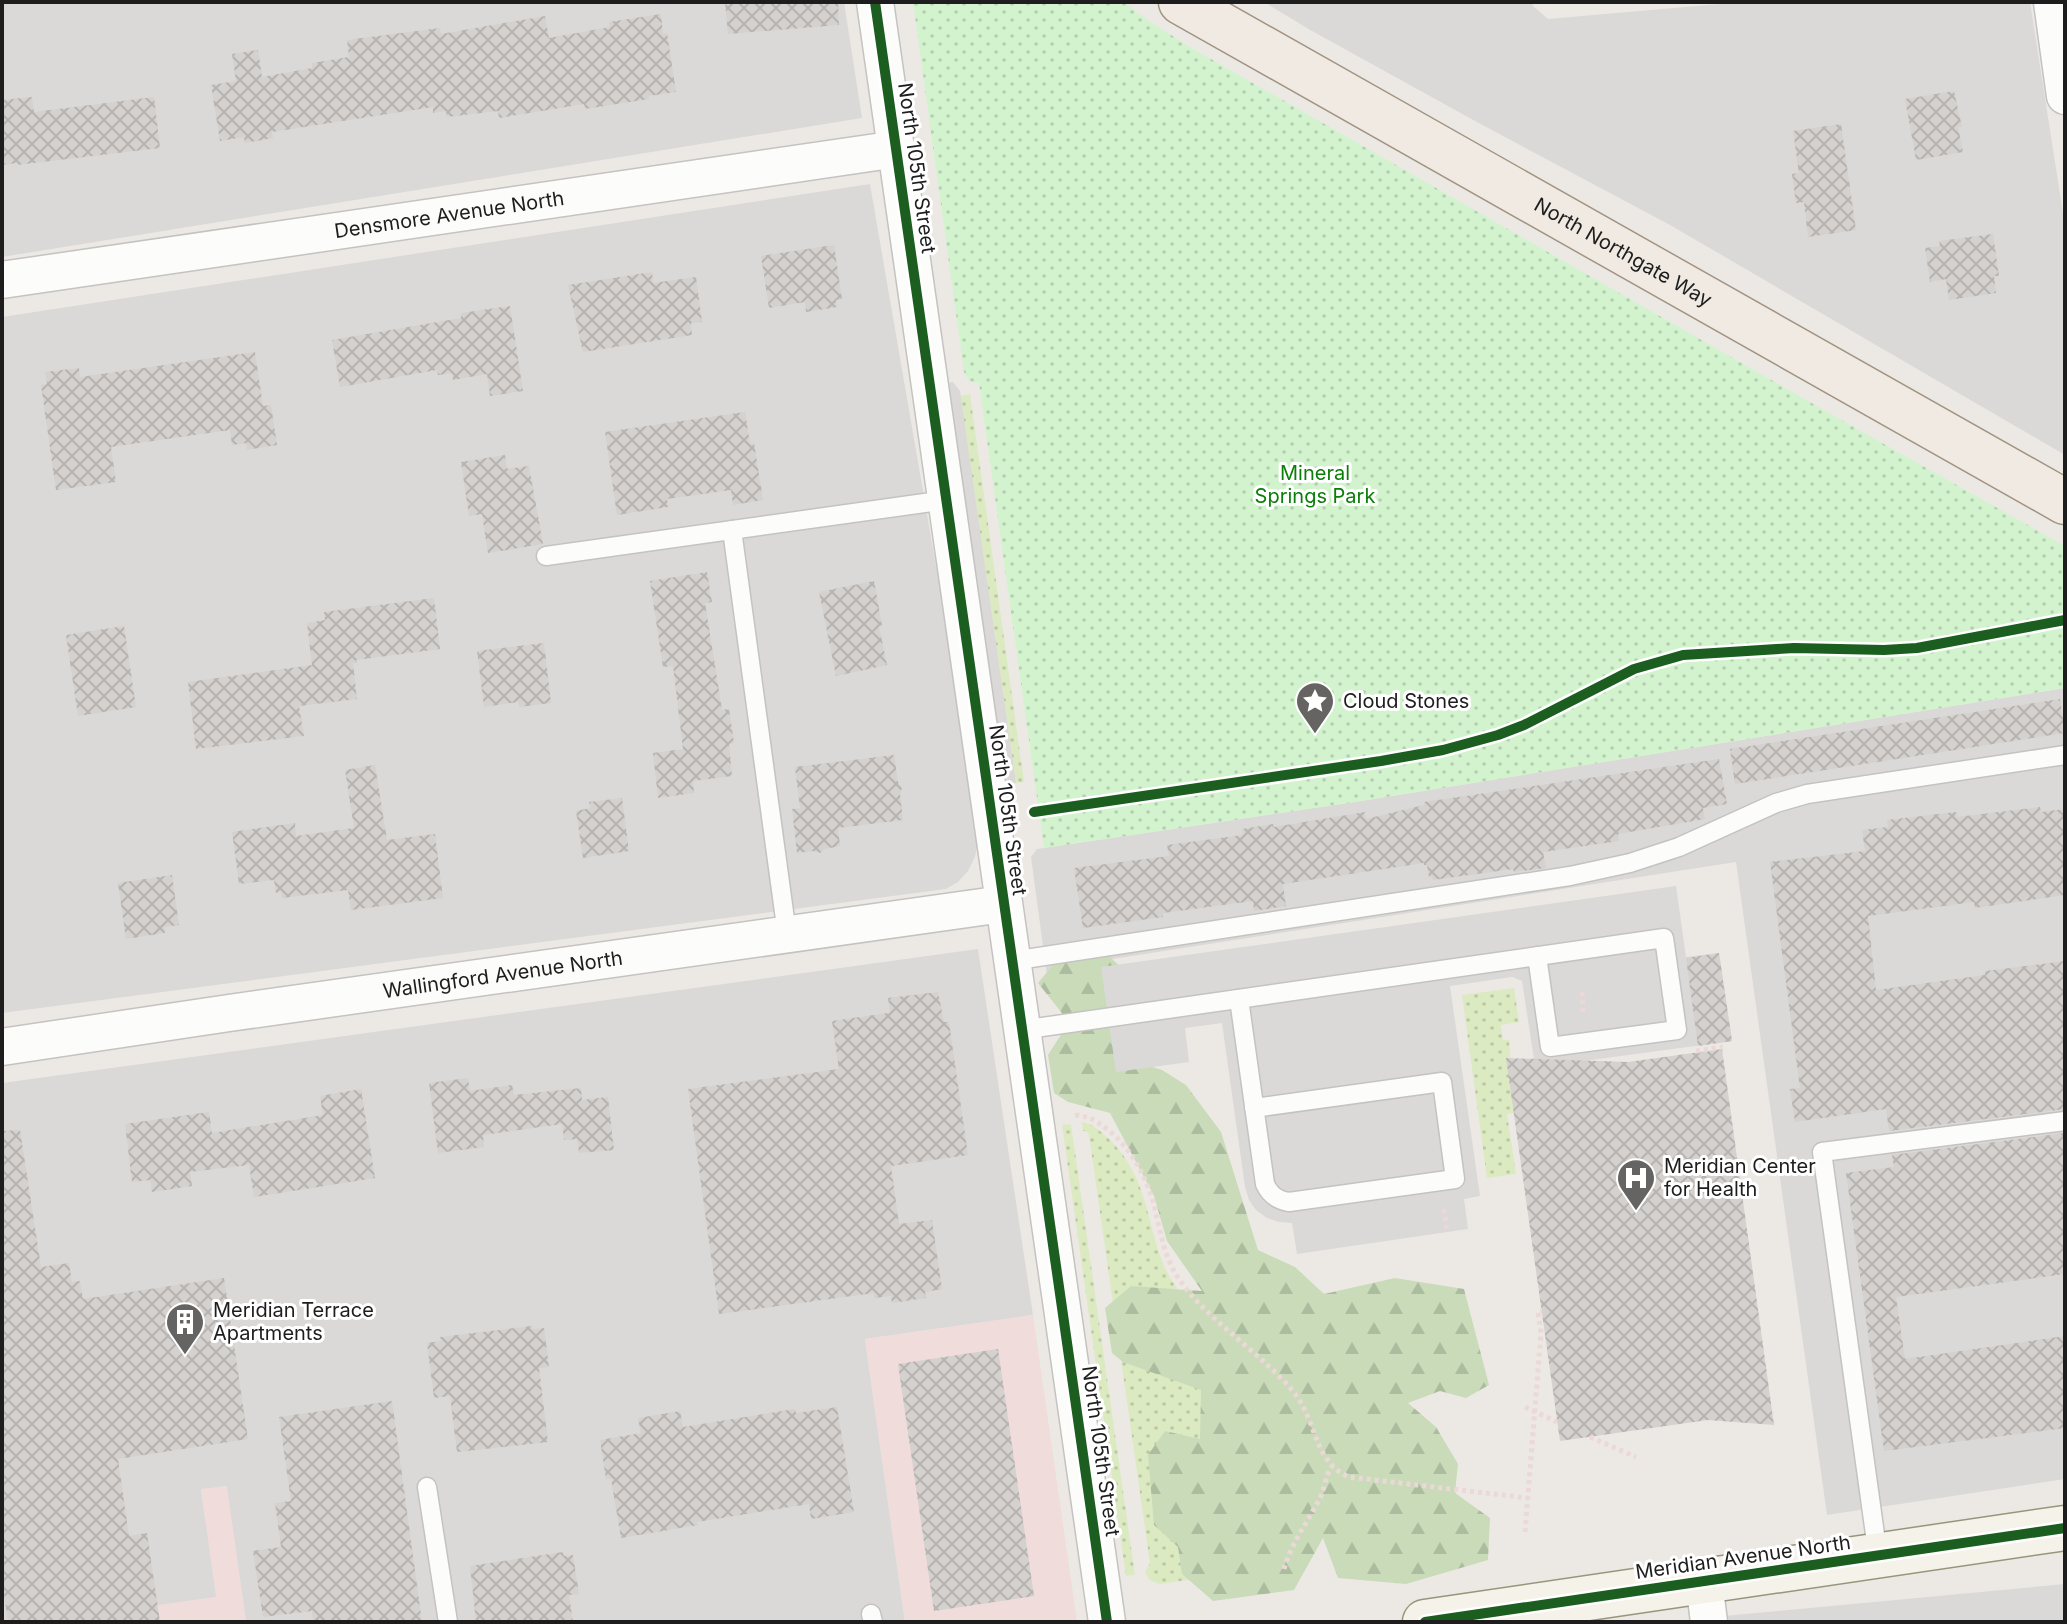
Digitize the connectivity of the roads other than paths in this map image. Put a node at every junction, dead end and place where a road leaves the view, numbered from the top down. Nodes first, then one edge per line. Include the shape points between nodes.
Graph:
1 (875, 2) edge
2 (1181, 2) edge
3 (2052, 2) edge
4 (2065, 96) edge
5 (897, 149) junction
6 (2, 280) edge
7 (946, 500) junction
8 (2065, 502) edge
9 (732, 530) junction
10 (546, 556) dead end
11 (2065, 755) edge
12 (1003, 904) junction
13 (787, 934) junction
14 (1537, 956) junction
15 (1012, 961) junction
16 (1239, 999) junction
17 (1021, 1030) junction
18 (2, 1047) edge
19 (1254, 1108) junction
20 (2065, 1121) edge
21 (427, 1487) dead end
22 (2065, 1528) edge
23 (1878, 1556) junction
24 (1706, 1602) edge
25 (448, 1622) edge
26 (1107, 1622) edge
27 (1425, 1622) edge

1 - 5 street, North 105th Street
2 - 8 main road, North Northgate Way
3 - 4 street
5 - 6 street, Densmore Avenue North
5 - 7 street, North 105th Street
7 - 9 lane
7 - 12 street, North 105th Street
9 - 10 lane
9 - 13 lane
11 - 15 lane via 1807,794 1679,847 1570,876
12 - 13 street, Wallingford Avenue North
12 - 15 street, North 105th Street
13 - 18 street, Wallingford Avenue North
14 - 14 lane via 1664,938 1677,1030 1550,1047
14 - 16 lane
15 - 17 street, North 105th Street
16 - 17 lane
16 - 19 lane
17 - 26 street, North 105th Street
19 - 19 lane via 1265,1184 1281,1201 1455,1179 1442,1082
20 - 23 lane via 1822,1152
21 - 25 lane
22 - 23 street, Meridian Avenue North
23 - 24 street, Meridian Avenue North
24 - 27 street, Meridian Avenue North

